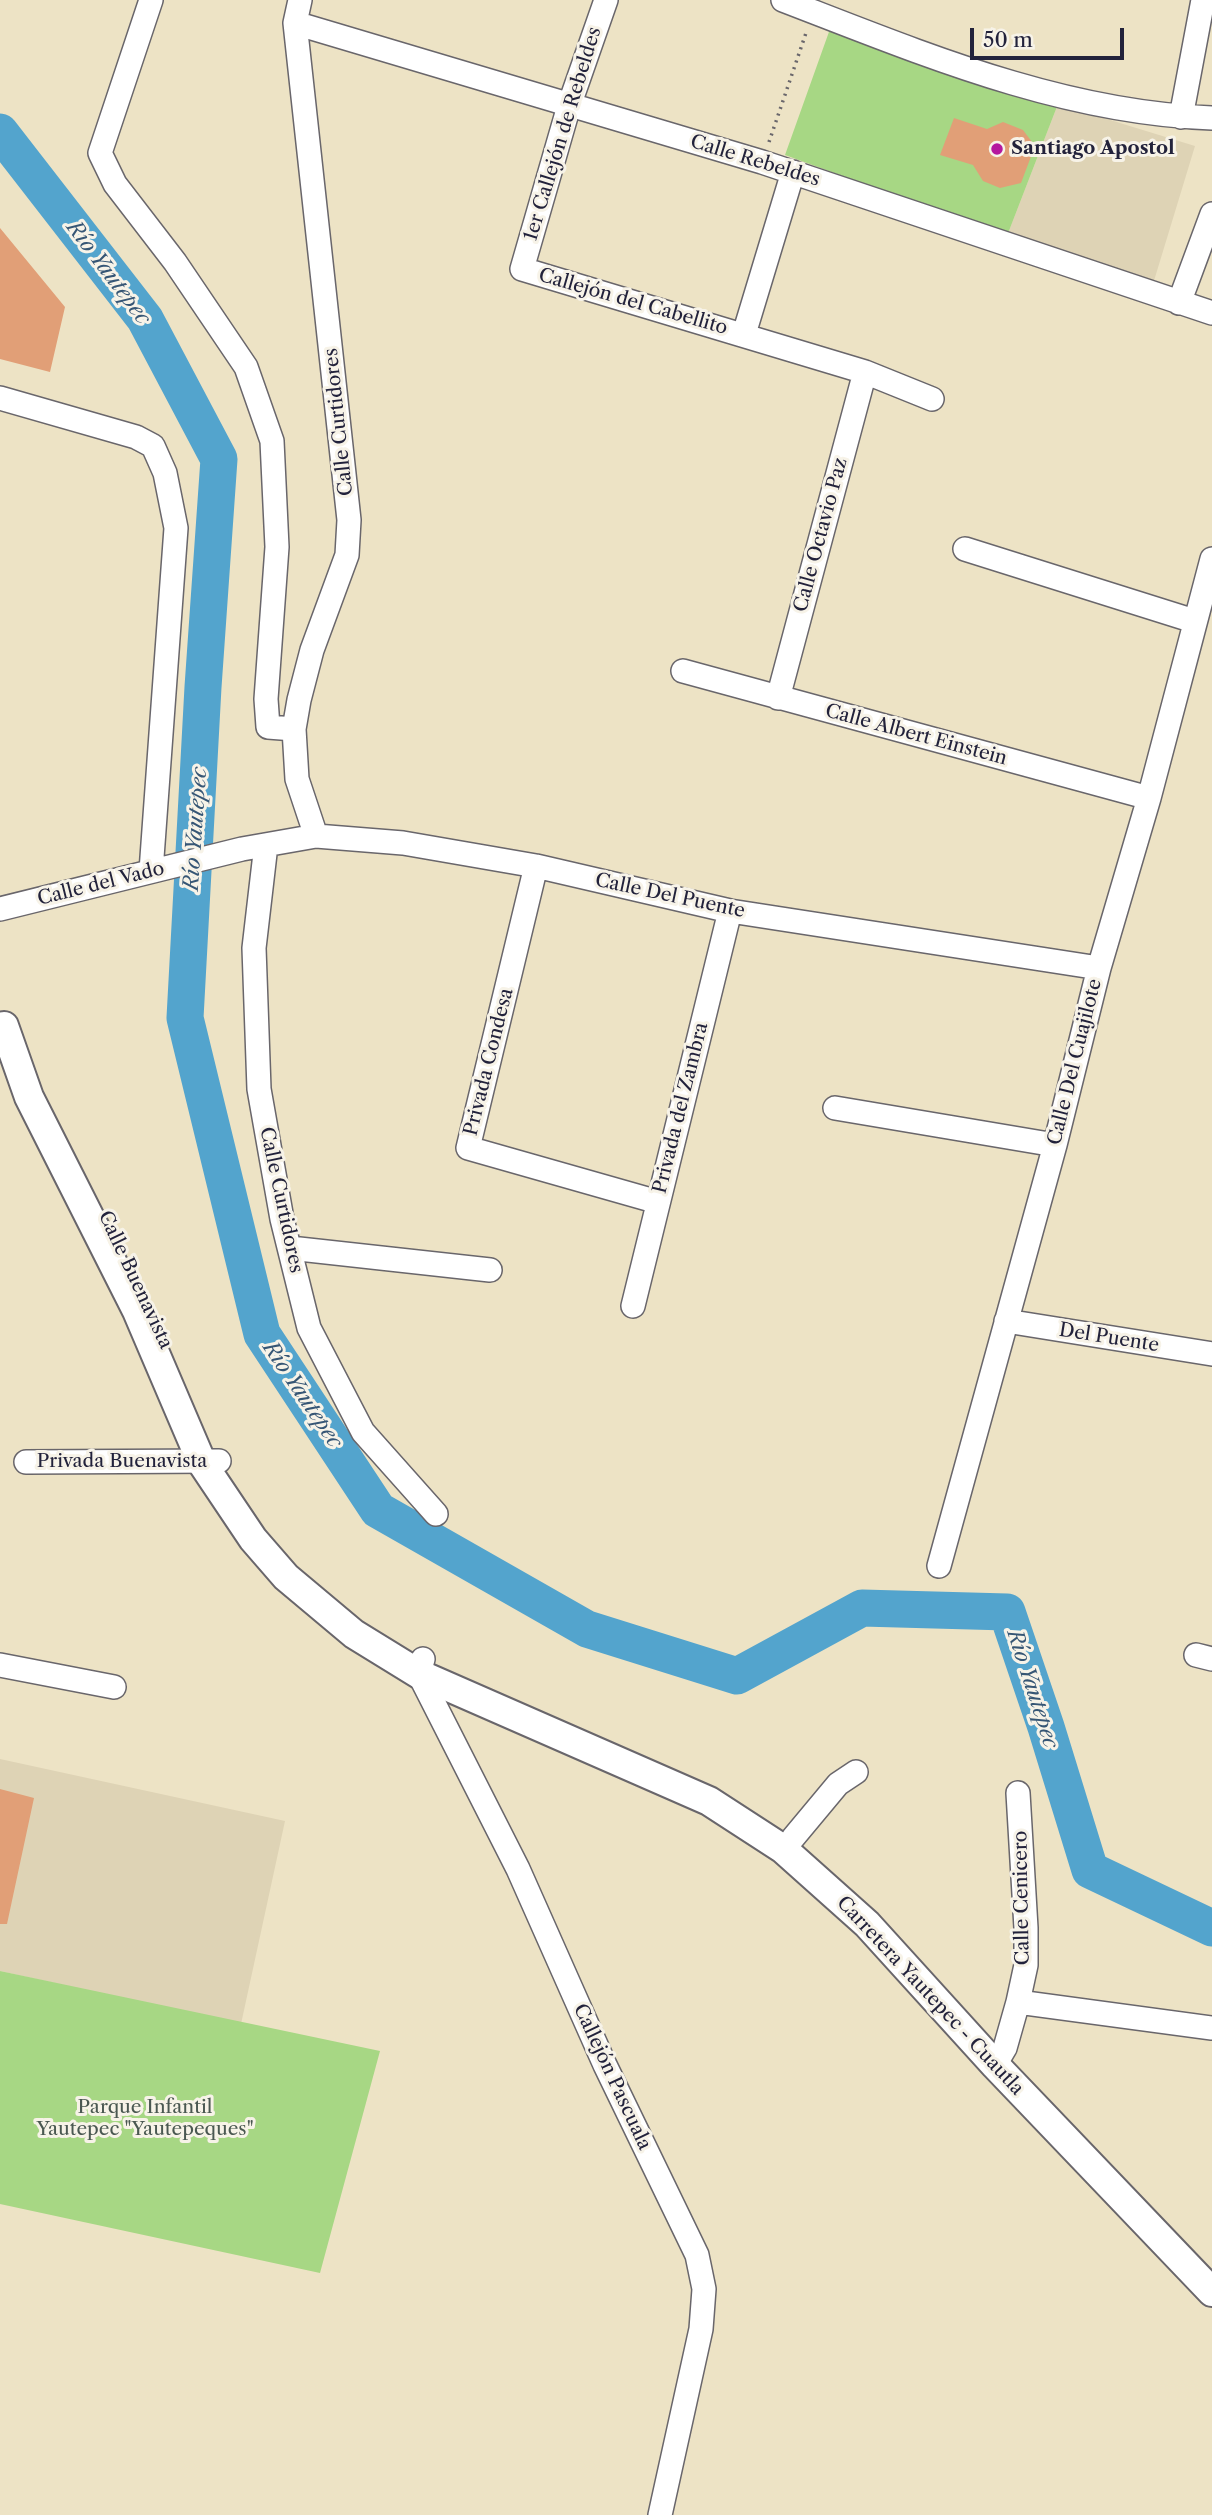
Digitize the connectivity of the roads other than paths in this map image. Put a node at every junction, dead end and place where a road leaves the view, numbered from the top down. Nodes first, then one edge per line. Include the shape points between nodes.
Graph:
1 (151, 0) edge
2 (300, 0) edge
3 (606, 0) edge
4 (783, 0) edge
5 (1203, 0) edge
6 (295, 23) junction
7 (569, 106) junction
8 (1181, 117) junction
9 (1212, 118) edge
10 (793, 172) junction
11 (1212, 214) edge
12 (522, 269) joint
13 (1179, 303) junction
14 (1212, 313) edge
15 (744, 334) junction
16 (865, 372) junction
17 (0, 398) edge
18 (932, 399) dead end
19 (965, 548) dead end
20 (1212, 559) edge
21 (1194, 621) junction
22 (683, 671) dead end
23 (778, 698) junction
24 (294, 729) junction
25 (1149, 798) junction
26 (316, 836) junction
27 (266, 845) junction
28 (242, 849) joint
29 (536, 866) junction
30 (151, 871) junction
31 (0, 909) edge
32 (730, 911) junction
33 (1099, 968) junction
34 (2, 1023) edge
35 (835, 1108) dead end
36 (1055, 1146) junction
37 (659, 1202) junction
38 (290, 1248) junction
39 (490, 1270) dead end
40 (633, 1306) dead end
41 (1006, 1321) junction
42 (1212, 1354) edge
43 (26, 1462) dead end
44 (211, 1462) junction
45 (436, 1514) dead end
46 (260, 1536) joint
47 (939, 1566) dead end
48 (0, 1665) edge
49 (421, 1667) junction
50 (114, 1687) dead end
51 (856, 1772) dead end
52 (1018, 1793) dead end
53 (713, 1796) junction
54 (793, 1838) junction
55 (826, 1875) junction
56 (1018, 2002) junction
57 (1212, 2028) edge
58 (1000, 2057) junction
59 (1187, 2254) junction
60 (1212, 2270) edge
61 (1212, 2292) edge
62 (660, 2515) edge

1 - 24 street via 100,153 115,184 246,367 272,441 277,547 268,727
2 - 6 street, Calle Curtidores
3 - 7 street, 1er Callejón de Rebeldes
4 - 8 street via 1006,83
5 - 8 street
6 - 7 street, Calle Rebeldes
6 - 24 street, Calle Curtidores via 349,520 347,555 312,650
7 - 10 street, Calle Rebeldes
7 - 12 street, 1er Callejón de Rebeldes
8 - 9 street
10 - 13 street, Calle Rebeldes
10 - 15 street, Callejón del Cabellito
11 - 13 street
12 - 15 street, Callejón del Cabellito
13 - 14 street, Calle Rebeldes
15 - 16 street, Callejón del Cabellito
16 - 18 street, Callejón del Cabellito
16 - 23 street, Calle Octavio Paz
17 - 30 street via 136,437 153,446 165,473 176,528
19 - 21 street
20 - 21 street, Calle Del Cuajilote
21 - 25 street, Calle Del Cuajilote
22 - 23 street, Calle Albert Einstein
23 - 25 street, Calle Albert Einstein
24 - 26 street, Calle Curtidores via 297,779
25 - 33 street, Calle Del Cuajilote
26 - 27 street, Calle Del Puente
26 - 29 street, Calle Del Puente via 403,843
27 - 28 street, Calle Del Puente
27 - 38 street, Calle Curtidores via 254,948 258,1089
28 - 30 street, Calle del Vado
29 - 32 street, Calle Del Puente
29 - 37 street, Privada Condesa via 468,1148
30 - 31 street, Calle del Vado
32 - 33 street, Calle Del Puente
32 - 37 street, Privada del Zambra
33 - 36 street, Calle Del Cuajilote
34 - 44 main road, Calle Buenavista via 29,1097
35 - 36 street
36 - 41 street, Calle Del Cuajilote
37 - 40 street, Privada del Zambra
38 - 39 street
38 - 45 street, Calle Curtidores via 310,1328 363,1432
41 - 42 street, Del Puente
41 - 47 street, Calle Del Cuajilote
43 - 44 street, Privada Buenavista
44 - 46 main road, Calle Buenavista
46 - 49 main road, Carretera Yautepec - Cuautla
48 - 50 street
49 - 53 main road, Carretera Yautepec - Cuautla via 672,1767
49 - 62 street, Callejón Pascuala via 696,2255 704,2289 701,2329
51 - 54 street via 838,1784
52 - 56 street, Calle Cenicero via 1026,1965
53 - 54 main road, Carretera Yautepec - Cuautla
53 - 55 main road, Carretera Yautepec - Cuautla
54 - 55 main road, Carretera Yautepec - Cuautla
55 - 58 main road, Carretera Yautepec - Cuautla via 888,1924
56 - 57 street
56 - 58 street, Calle Cenicero
58 - 59 main road, Carretera Yautepec - Cuautla via 1142,2197
59 - 60 main road, Carretera Yautepec - Cuautla
59 - 61 main road, Carretera Yautepec - Cuautla

